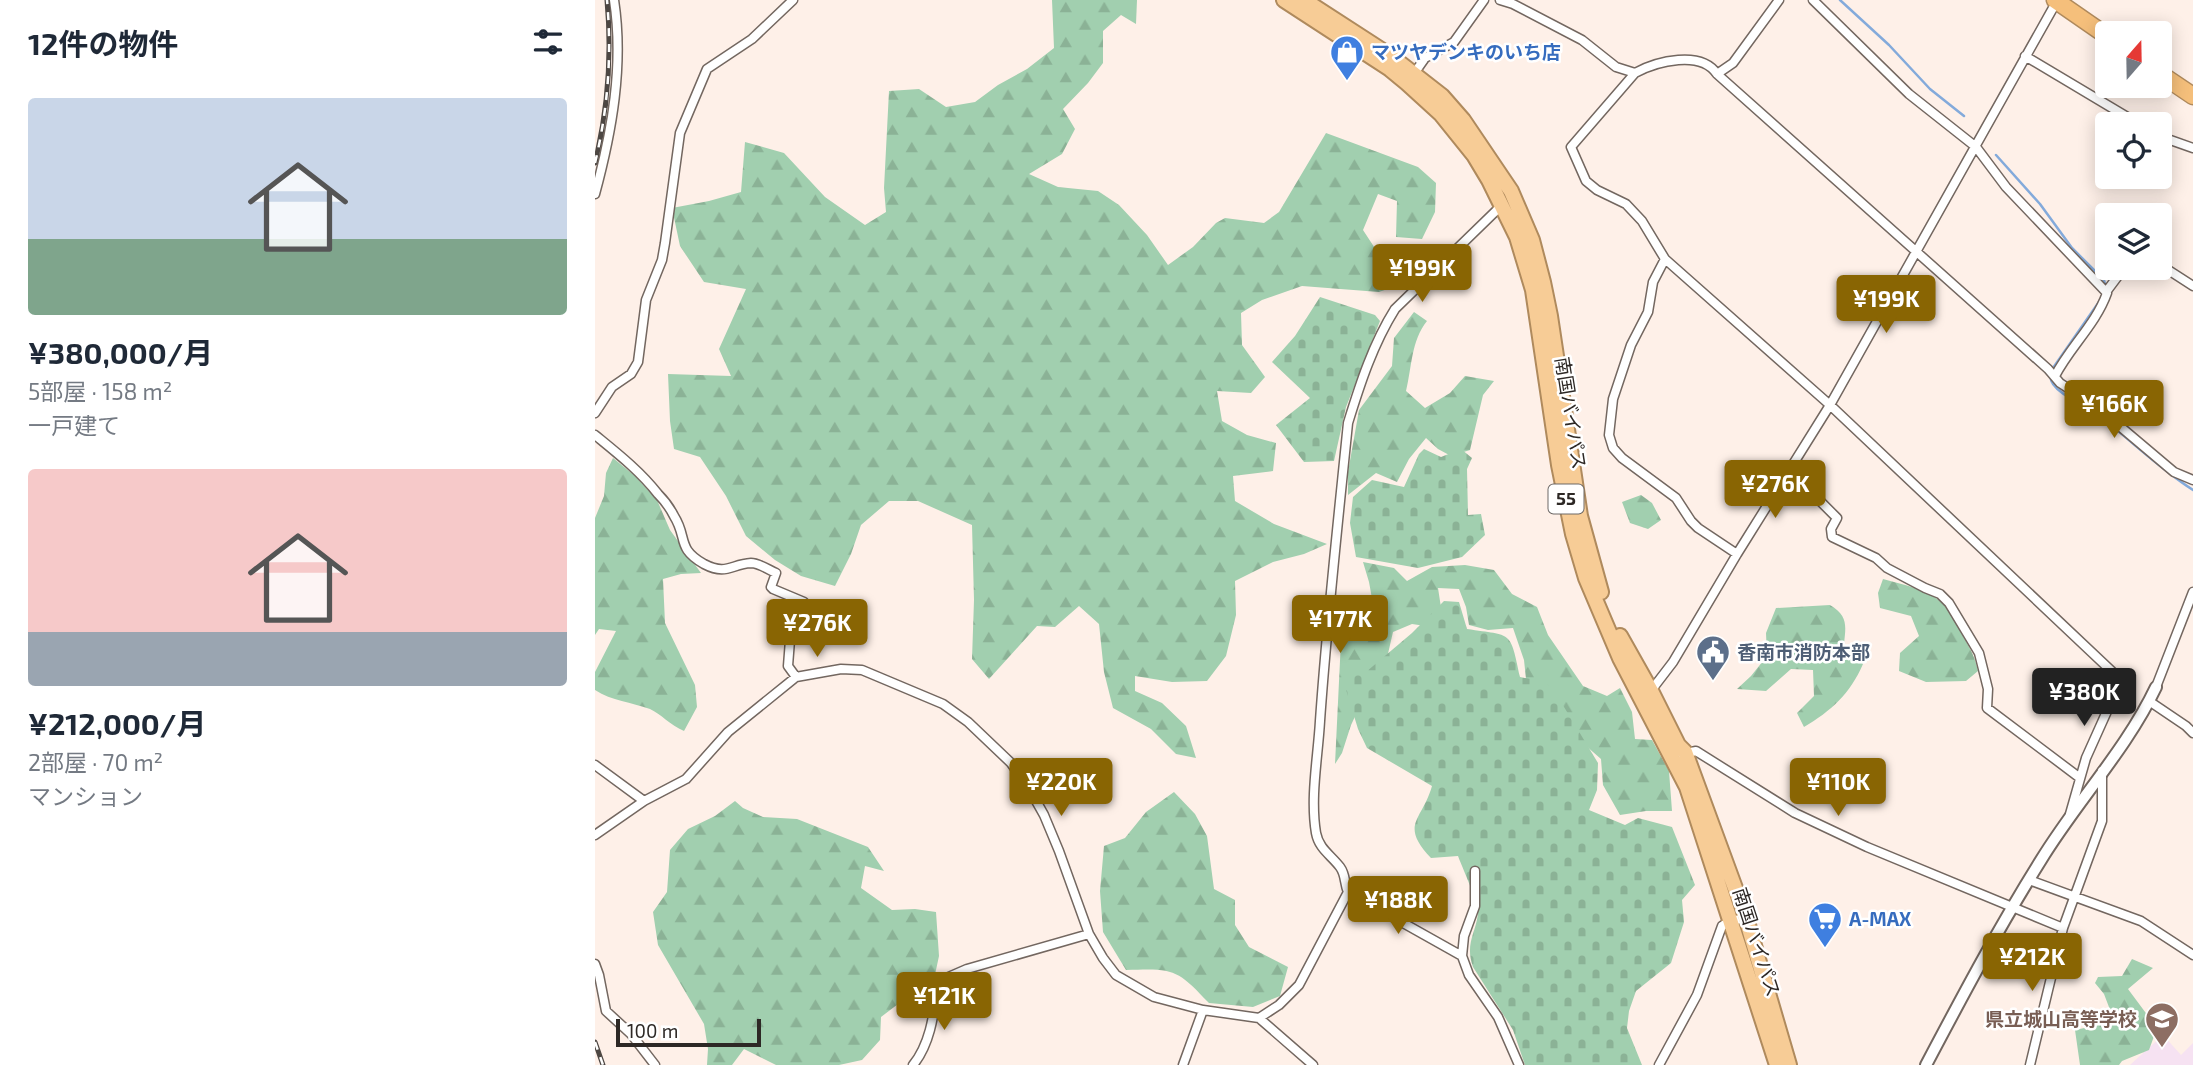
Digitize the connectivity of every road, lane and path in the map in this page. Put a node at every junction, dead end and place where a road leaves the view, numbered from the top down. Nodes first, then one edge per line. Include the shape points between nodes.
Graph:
1 (614, 0) edge
2 (793, 0) edge
3 (1284, 0) edge
4 (1304, 0) edge
5 (1484, 0) edge
6 (1500, 0) edge
7 (1779, 0) edge
8 (1813, 0) edge
9 (2054, 4) edge
10 (2095, 29) edge
11 (2025, 56) junction
12 (1635, 73) junction
13 (1717, 74) junction
14 (1411, 78) junction
15 (2172, 82) edge
16 (2193, 96) edge
17 (2119, 112) edge
18 (2172, 141) edge
19 (1976, 147) junction
20 (2193, 148) edge
21 (595, 194) edge
22 (1502, 205) junction
23 (1916, 252) junction
24 (1665, 258) junction
25 (2172, 272) edge
26 (2115, 280) edge
27 (2193, 286) edge
28 (2106, 292) junction
29 (2055, 376) junction
30 (1830, 405) junction
31 (595, 413) edge
32 (595, 435) edge
33 (1790, 471) junction
34 (2193, 481) edge
35 (1737, 554) junction
36 (2193, 592) edge
37 (796, 677) junction
38 (2156, 687) joint
39 (1646, 694) junction
40 (2149, 701) junction
41 (2193, 733) edge
42 (1679, 755) junction
43 (595, 765) edge
44 (2102, 771) junction
45 (2080, 778) junction
46 (644, 801) junction
47 (2069, 820) junction
48 (595, 835) edge
49 (1475, 871) dead end
50 (2029, 880) junction
51 (1348, 892) junction
52 (2074, 896) junction
53 (2011, 906) junction
54 (1746, 918) junction
55 (1730, 921) junction
56 (2063, 928) junction
57 (1089, 934) junction
58 (2193, 955) edge
59 (1462, 956) junction
60 (595, 964) edge
61 (595, 1002) edge
62 (1203, 1010) junction
63 (605, 1011) junction
64 (1259, 1018) junction
65 (655, 1065) edge
66 (913, 1065) edge
67 (1182, 1065) edge
68 (1314, 1065) edge
69 (1519, 1065) edge
70 (1659, 1065) edge
71 (1777, 1065) edge
72 (1789, 1065) edge
73 (1926, 1065) edge
74 (2030, 1065) edge

1 - 21 street via 614,102
2 - 31 street via 752,40 707,69 680,133 666,243 646,300 638,362 631,374 612,387
3 - 14 highway, 南国バイパス / 55
4 - 14 highway, 南国バイパス / 55
5 - 14 street via 1450,45 1425,58
6 - 12 street via 1582,40 1616,67
7 - 13 street via 1733,63
8 - 19 street via 1909,94
9 - 10 highway
9 - 11 street
11 - 17 street
11 - 19 street
12 - 13 street via 1686,60 1712,66
12 - 24 street via 1571,147 1585,181 1626,204
13 - 23 street
14 - 22 highway, 南国バイパス / 55 via 1458,133
14 - 39 highway, 南国バイパス / 55 via 1442,96 1463,120 1511,191 1532,240 1550,316 1586,540 1599,589
15 - 16 highway
18 - 20 street
19 - 23 street
19 - 28 street via 2006,187
22 - 39 highway, 南国バイパス / 55 via 1533,290 1573,534 1603,620
22 - 51 street via 1395,309 1371,357 1348,423 1314,811 1318,841 1341,868
23 - 29 street
23 - 30 street
24 - 30 street
24 - 35 street via 1653,282 1649,312 1631,345 1613,399 1609,435 1622,458 1676,498 1698,528
25 - 27 street
26 - 28 street
28 - 29 street via 2104,303
29 - 34 street via 2174,472
30 - 33 street
30 - 45 street via 2121,680
32 - 37 street via 658,493 675,516 684,547 692,555 726,570 753,563 776,573 773,590 804,602 807,607 783,632 790,640 788,666
33 - 35 street
33 - 45 street via 1837,518 1832,537 1949,603 1979,653 1988,689 1987,708
35 - 39 street via 1673,662
36 - 38 street
37 - 46 street via 727,732 686,779
37 - 57 street via 862,670 930,697 968,722 1011,763 1037,803
38 - 40 street
39 - 42 highway, 南国バイパス / 55
40 - 41 street
40 - 44 street
42 - 53 street via 1696,751 1819,825
42 - 54 highway, 南国バイパス / 55
42 - 55 highway, 南国バイパス / 55
43 - 46 street
44 - 47 street
44 - 52 street via 2102,821
45 - 47 street
46 - 48 street
47 - 50 street
49 - 59 street via 1475,906
50 - 52 street
50 - 53 street
51 - 59 street
51 - 64 street via 1299,985
52 - 56 street
52 - 58 street via 2141,921
53 - 56 street
53 - 73 street
54 - 55 street
54 - 72 highway, 南国バイパス / 55
55 - 70 street via 1723,926 1696,995
55 - 71 highway, 南国バイパス / 55
56 - 74 street
57 - 62 street via 1117,975 1135,988
57 - 66 street via 944,979 938,984 932,1024
59 - 69 street via 1469,975 1499,1017
60 - 63 street
61 - 63 street
62 - 64 street
62 - 67 street
63 - 65 street
64 - 68 street

